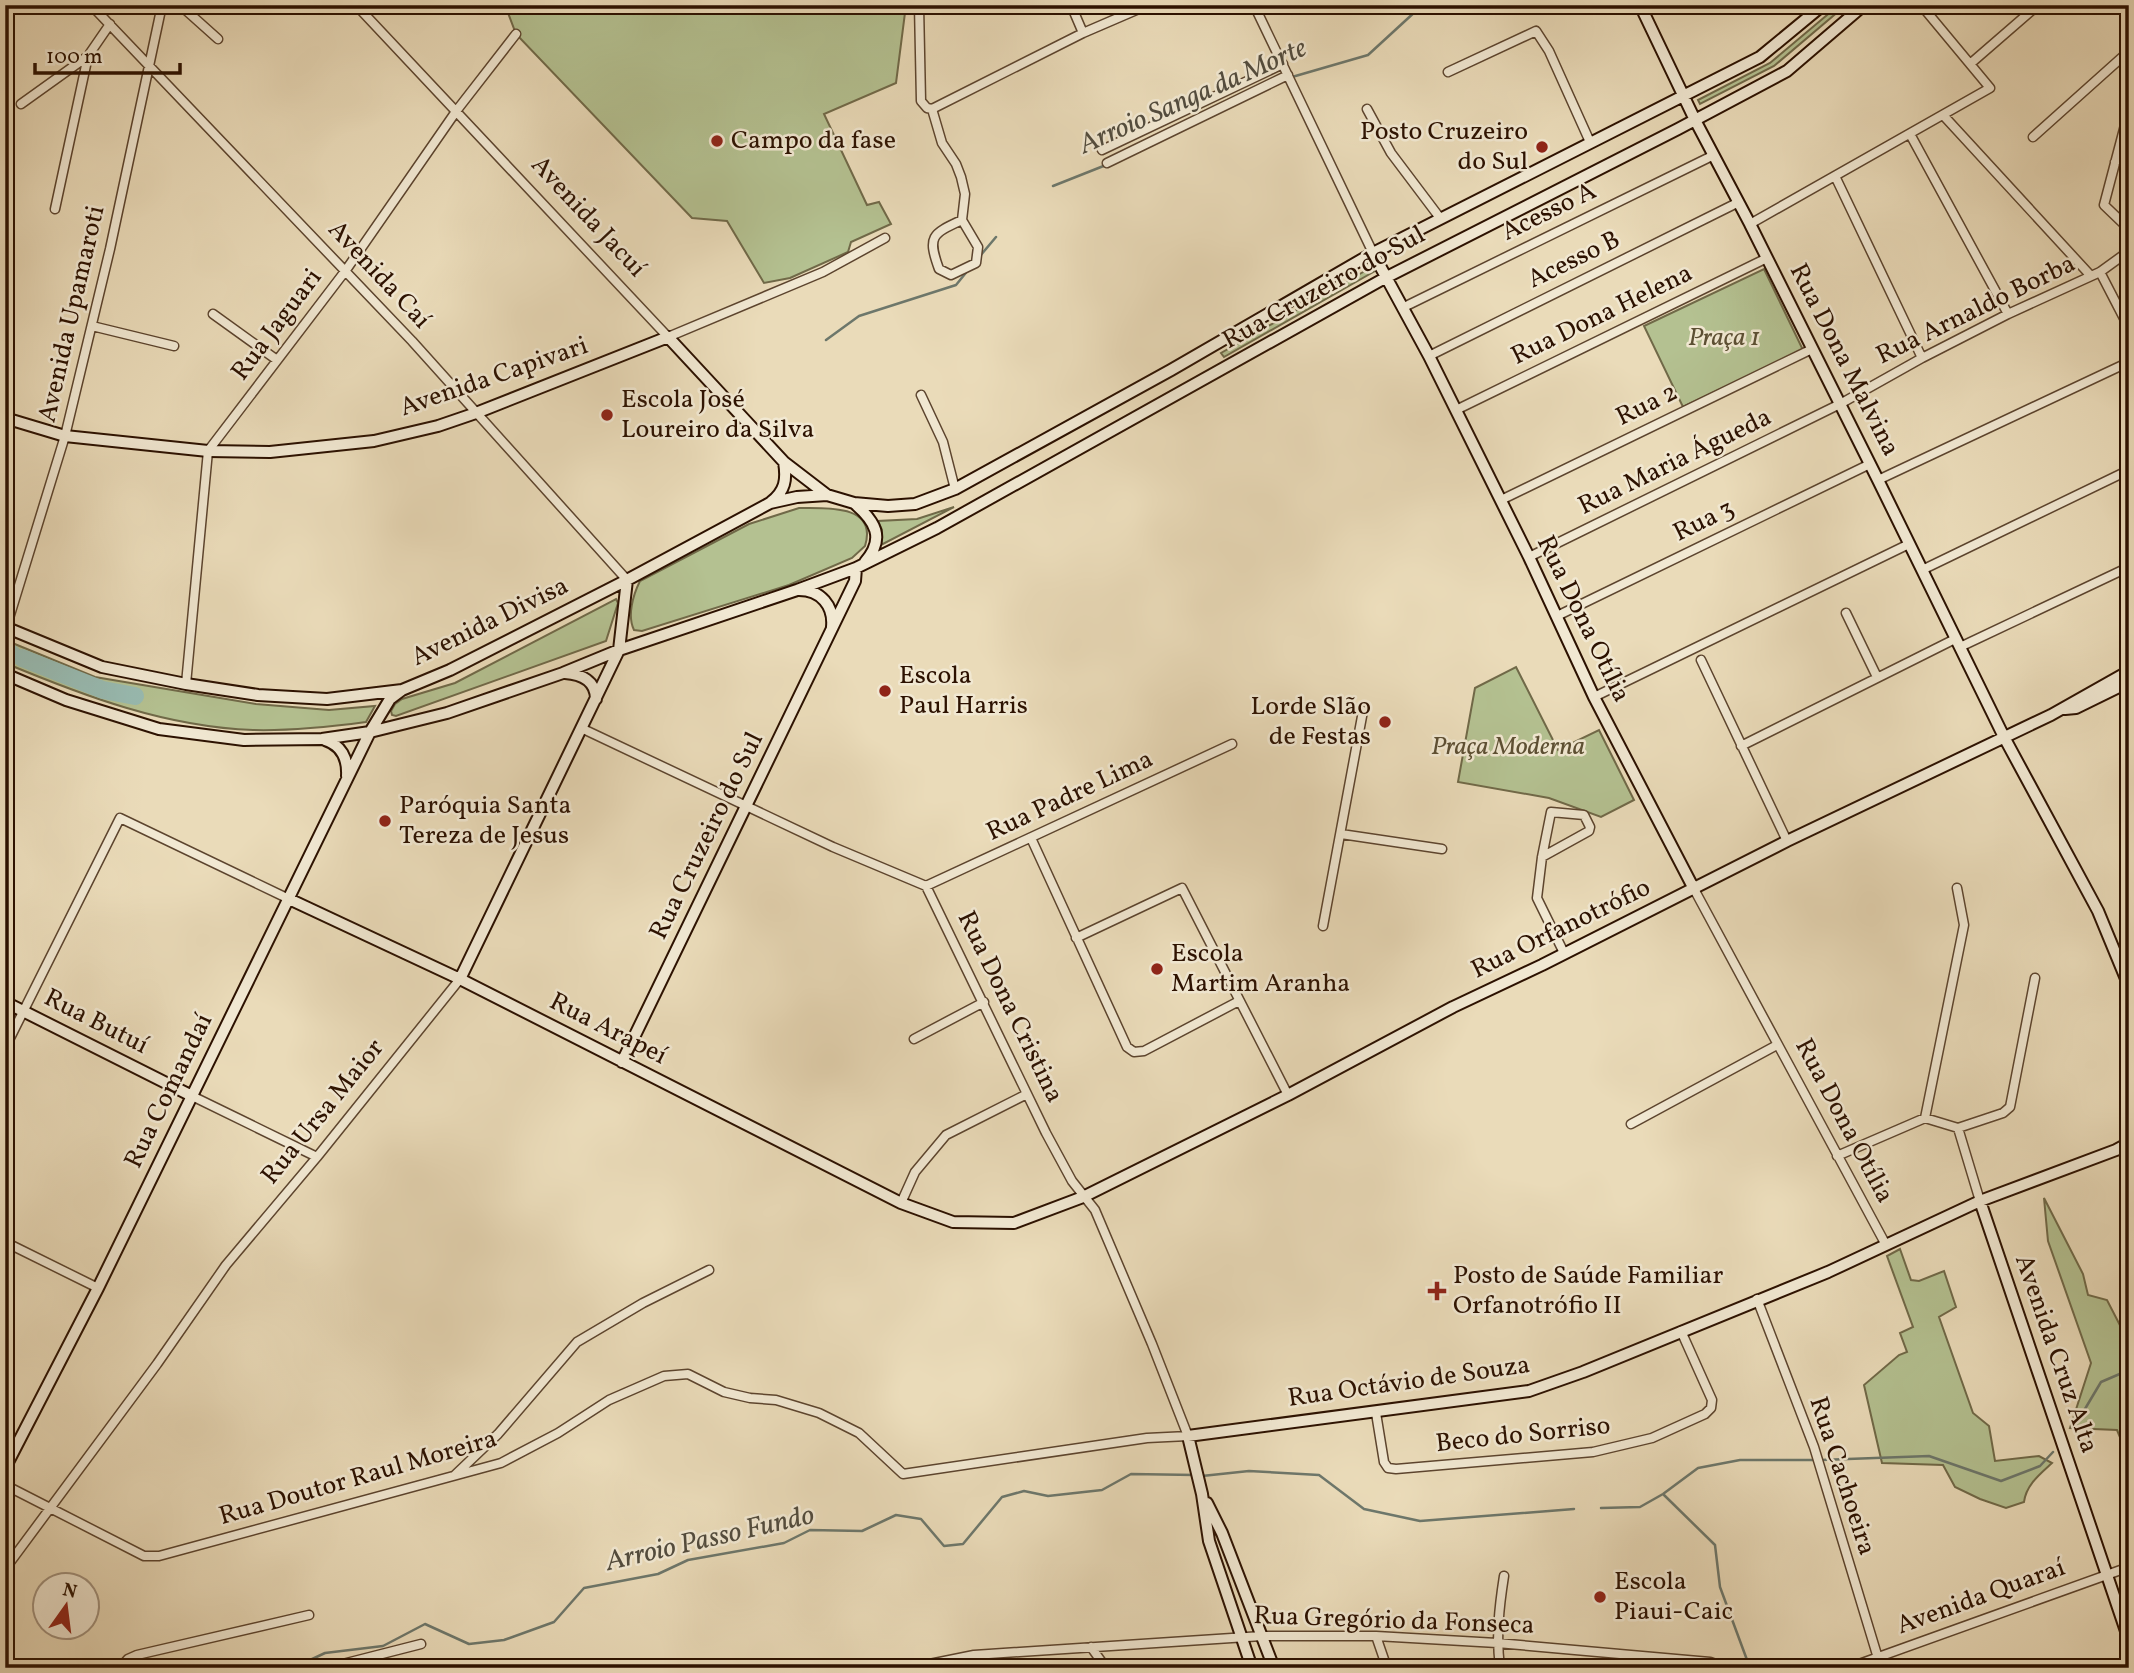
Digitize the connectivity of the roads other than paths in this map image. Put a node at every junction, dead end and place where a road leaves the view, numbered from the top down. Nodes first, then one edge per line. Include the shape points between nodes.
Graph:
1 (91, 5) edge
2 (107, 5) edge
3 (162, 5) edge
4 (180, 5) edge
5 (356, 5) edge
6 (919, 5) edge
7 (1071, 5) edge
8 (1148, 5) edge
9 (1254, 5) edge
10 (1640, 5) edge
11 (1823, 5) edge
12 (1864, 5) edge
13 (1921, 5) edge
14 (2038, 5) edge
15 (101, 15) junction
16 (110, 24) junction
17 (1083, 33) junction
18 (516, 34) dead end
19 (218, 39) dead end
20 (2129, 51) edge
21 (88, 56) junction
22 (149, 64) junction
23 (1283, 64) junction
24 (1970, 64) junction
25 (1447, 72) dead end
26 (1288, 75) junction
27 (1682, 94) junction
28 (21, 104) dead end
29 (932, 109) junction
30 (1367, 109) dead end
31 (457, 110) junction
32 (2129, 110) edge
33 (1943, 115) junction
34 (1695, 120) junction
35 (1910, 134) junction
36 (2033, 137) dead end
37 (1590, 142) junction
38 (1102, 150) dead end
39 (1714, 155) junction
40 (2129, 155) edge
41 (2115, 162) junction
42 (1107, 163) dead end
43 (1835, 176) junction
44 (1739, 202) junction
45 (55, 209) dead end
46 (1440, 218) junction
47 (962, 220) junction
48 (1750, 224) junction
49 (2129, 229) edge
50 (886, 238) dead end
51 (2129, 251) edge
52 (1373, 253) junction
53 (1767, 258) junction
54 (346, 270) junction
55 (2101, 272) junction
56 (2091, 276) junction
57 (1385, 278) junction
58 (1402, 307) junction
59 (214, 314) dead end
60 (2008, 314) junction
61 (92, 326) junction
62 (2129, 328) edge
63 (668, 337) junction
64 (174, 345) dead end
65 (1812, 349) junction
66 (1429, 356) junction
67 (1922, 358) junction
68 (277, 360) junction
69 (2129, 362) edge
70 (921, 395) dead end
71 (1840, 404) junction
72 (1456, 410) junction
73 (477, 413) junction
74 (5, 418) edge
75 (65, 436) junction
76 (208, 451) junction
77 (784, 462) junction
78 (1870, 464) junction
79 (2129, 470) edge
80 (1878, 480) junction
81 (955, 489) junction
82 (827, 495) junction
83 (1501, 500) junction
84 (770, 503) junction
85 (854, 503) junction
86 (1909, 544) junction
87 (1529, 557) junction
88 (2129, 567) edge
89 (856, 568) junction
90 (1922, 570) junction
91 (627, 580) junction
92 (797, 590) junction
93 (1846, 613) dead end
94 (1557, 616) junction
95 (6, 628) edge
96 (832, 630) junction
97 (1958, 643) junction
98 (619, 650) junction
99 (1701, 660) dead end
100 (2129, 671) edge
101 (563, 673) junction
102 (5, 674) edge
103 (1877, 677) junction
104 (2129, 682) edge
105 (186, 684) junction
106 (402, 690) junction
107 (1594, 697) junction
108 (596, 699) junction
109 (2062, 709) junction
110 (1363, 711) dead end
111 (581, 728) junction
112 (370, 732) junction
113 (2004, 737) junction
114 (322, 739) junction
115 (1232, 744) dead end
116 (1741, 746) junction
117 (346, 782) junction
118 (746, 806) junction
119 (1341, 834) junction
120 (1031, 838) junction
121 (1787, 841) junction
122 (1442, 849) dead end
123 (1542, 857) junction
124 (926, 886) junction
125 (1957, 888) dead end
126 (1694, 889) junction
127 (289, 899) junction
128 (1322, 926) dead end
129 (1076, 938) junction
130 (1564, 953) junction
131 (2035, 978) dead end
132 (460, 979) junction
133 (2129, 986) edge
134 (1239, 1001) junction
135 (5, 1002) edge
136 (984, 1002) junction
137 (23, 1011) junction
138 (914, 1039) dead end
139 (1777, 1045) junction
140 (5, 1048) edge
141 (622, 1062) junction
142 (1027, 1094) junction
143 (1288, 1095) junction
144 (192, 1096) junction
145 (1925, 1118) junction
146 (1631, 1124) dead end
147 (1958, 1128) junction
148 (2129, 1143) edge
149 (1837, 1156) junction
150 (317, 1157) junction
151 (1083, 1197) junction
152 (1980, 1201) junction
153 (901, 1203) junction
154 (5, 1242) edge
155 (1886, 1245) junction
156 (709, 1270) dead end
157 (98, 1287) junction
158 (1757, 1299) junction
159 (1681, 1331) junction
160 (1376, 1413) junction
161 (1188, 1436) junction
162 (5, 1468) edge
163 (903, 1474) joint
164 (453, 1477) junction
165 (5, 1485) edge
166 (1202, 1494) junction
167 (51, 1508) junction
168 (2129, 1567) edge
169 (5, 1569) edge
170 (2107, 1574) junction
171 (1504, 1576) dead end
172 (309, 1615) dead end
173 (1262, 1636) junction
174 (1376, 1636) junction
175 (1241, 1638) junction
176 (2129, 1640) edge
177 (1497, 1643) junction
178 (421, 1644) dead end
179 (1091, 1647) junction
180 (378, 1656) junction
181 (1877, 1658) junction
182 (120, 1668) edge
183 (327, 1668) edge
184 (392, 1668) edge
185 (910, 1668) edge
186 (1106, 1668) edge
187 (1251, 1668) edge
188 (1274, 1668) edge
189 (1387, 1668) edge
190 (1500, 1668) edge
191 (1726, 1668) edge
192 (1848, 1668) edge
193 (1881, 1668) edge

1 - 15 street, Avenida Caí
2 - 15 street
3 - 22 street, Avenida Upamaroti
4 - 19 street
5 - 31 street, Avenida Jacuí
6 - 29 street via 920,102
7 - 17 street
8 - 17 street
9 - 23 street, Rua Dona Otília
10 - 27 street, Rua Dona Malvina
11 - 27 street, Rua Cruzeiro do Sul via 1760,57
12 - 34 street, Rua Cruzeiro do Sul via 1787,71
13 - 24 street
14 - 24 street
15 - 16 street, Avenida Caí
16 - 21 street
16 - 22 street, Avenida Caí
17 - 29 street
18 - 31 street, Rua Jaguari
20 - 36 street
21 - 28 street
21 - 45 street
22 - 54 street, Avenida Caí
22 - 61 street, Avenida Upamaroti
23 - 26 street, Rua Dona Otília
23 - 38 street
24 - 33 street via 1990,88
25 - 37 street via 1536,31
26 - 42 street
26 - 52 street, Rua Dona Otília
27 - 34 street, Rua Dona Malvina
27 - 37 street, Rua Cruzeiro do Sul
29 - 47 street via 965,194
30 - 46 street via 1391,153
31 - 54 street, Rua Jaguari
31 - 63 street, Avenida Jacuí
32 - 41 street
33 - 35 street
33 - 56 street
34 - 39 street, Rua Dona Malvina
34 - 57 street, Rua Cruzeiro do Sul
35 - 43 street
35 - 60 street
37 - 46 street, Rua Cruzeiro do Sul
39 - 44 street, Rua Dona Malvina
39 - 58 street, Acesso A
40 - 41 street
41 - 49 street via 2104,205
43 - 48 street
43 - 67 street
44 - 48 street, Rua Dona Malvina
44 - 66 street, Acesso B
46 - 52 street, Rua Cruzeiro do Sul
47 - 47 street via 978,247 978,257 976,263 951,275 939,269 932,240 937,232
48 - 53 street, Rua Dona Malvina
50 - 63 street, Avenida Capivari via 823,272
51 - 55 street, Rua Arnaldo Borba
52 - 57 street, Rua Dona Otília
52 - 81 street, Rua Cruzeiro do Sul
53 - 65 street, Rua Dona Malvina
53 - 72 street, Rua Dona Helena
54 - 68 street, Rua Jaguari
54 - 73 street, Avenida Caí
55 - 56 street, Rua Arnaldo Borba
55 - 62 street
56 - 60 street, Rua Arnaldo Borba
57 - 58 street, Rua Dona Otília
57 - 89 street, Rua Cruzeiro do Sul via 937,528
58 - 66 street, Rua Dona Otília
59 - 68 street
60 - 67 street, Rua Arnaldo Borba
61 - 64 street
61 - 75 street, Avenida Upamaroti
63 - 73 street, Avenida Capivari
63 - 77 street, Avenida Jacuí
65 - 71 street, Rua Dona Malvina
65 - 83 street, Rua 2
66 - 72 street, Rua Dona Otília
67 - 71 street, Rua Arnaldo Borba
68 - 76 street, Rua Jaguari
69 - 80 street
70 - 81 street via 943,442
71 - 78 street, Rua Dona Malvina
71 - 87 street, Rua Maria Águeda
72 - 83 street, Rua Dona Otília
73 - 76 street, Avenida Capivari via 374,441 270,452
73 - 91 street, Avenida Caí
74 - 75 street, Avenida Capivari
75 - 76 street, Avenida Capivari
75 - 95 street, Avenida Upamaroti
76 - 105 street
77 - 82 street, Avenida Jacuí
77 - 84 street via 783,491
78 - 80 street, Rua Dona Malvina
78 - 94 street, Rua 3
79 - 90 street
80 - 86 street, Rua Dona Malvina
81 - 85 street, Rua Cruzeiro do Sul via 915,504
82 - 84 street, Avenida Divisa
82 - 85 street, Avenida Divisa
83 - 87 street, Rua Dona Otília
84 - 91 street, Avenida Divisa
85 - 89 street via 876,531 872,553
86 - 90 street, Rua Dona Malvina
86 - 107 street
87 - 94 street, Rua Dona Otília
88 - 97 street
89 - 92 street
89 - 96 street, Rua Cruzeiro do Sul via 855,581
90 - 97 street, Rua Dona Malvina
91 - 98 street, Rua Ursa Maior
91 - 106 street, Avenida Divisa
92 - 96 street via 807,590 825,601 831,610
92 - 98 street
93 - 103 street
94 - 107 street, Rua Dona Otília
95 - 105 street, Avenida Divisa via 102,667
96 - 118 street, Rua Cruzeiro do Sul
97 - 103 street
97 - 113 street, Rua Dona Malvina
98 - 101 street
98 - 108 street, Rua Ursa Maior
99 - 116 street
100 - 109 street, Rua Orfanotrófio
101 - 108 street via 591,683
101 - 112 street via 447,713
102 - 114 street via 157,733 244,740
103 - 116 street
104 - 109 street, Rua Orfanotrófio via 2076,708
105 - 106 street, Avenida Divisa via 327,699
106 - 112 street, Rua Comandaí via 390,699
107 - 126 street, Rua Dona Otília
108 - 111 street, Rua Ursa Maior
109 - 113 street, Rua Orfanotrófio
110 - 119 street
111 - 118 street
111 - 132 street, Rua Ursa Maior
112 - 114 street
112 - 117 street, Rua Comandaí
113 - 121 street, Rua Orfanotrófio
113 - 133 street, Rua Dona Malvina via 2098,911
114 - 117 street via 341,750
115 - 120 street, Rua Padre Lima
116 - 121 street
117 - 127 street, Rua Comandaí
118 - 124 street
118 - 141 street, Rua Cruzeiro do Sul
119 - 122 street
119 - 128 street
120 - 124 street, Rua Padre Lima
120 - 129 street
121 - 126 street, Rua Orfanotrófio
123 - 123 street via 1551,812 1584,815 1589,831
123 - 130 street via 1537,898
124 - 136 street, Rua Dona Cristina
125 - 145 street via 1964,925
126 - 130 street, Rua Orfanotrófio
126 - 139 street, Rua Dona Otília
127 - 132 street, Rua Arapeí
127 - 137 street, Rua Arapeí via 120,818
127 - 144 street, Rua Comandaí
129 - 134 street via 1182,888
129 - 134 street via 1127,1046 1134,1052
130 - 143 street, Rua Orfanotrófio
131 - 147 street via 2010,1107
132 - 141 street, Rua Arapeí
132 - 150 street, Rua Ursa Maior
134 - 143 street
135 - 137 street, Rua Butuí
136 - 138 street
136 - 142 street, Rua Dona Cristina
137 - 140 street
137 - 144 street, Rua Butuí
139 - 146 street
139 - 149 street, Rua Dona Otília
141 - 153 street, Rua Arapeí
142 - 151 street, Rua Dona Cristina
142 - 153 street via 946,1135 915,1172
143 - 151 street, Rua Orfanotrófio
144 - 150 street, Rua Butuí
144 - 157 street, Rua Comandaí
145 - 147 street
145 - 149 street
147 - 152 street
148 - 152 street, Rua Octávio de Souza
149 - 155 street, Rua Dona Otília
150 - 167 street, Rua Ursa Maior via 226,1265
151 - 153 street, Rua Arapeí via 1014,1223 953,1222
151 - 161 street, Rua Dona Cristina via 1095,1210
152 - 155 street, Rua Octávio de Souza
152 - 170 street, Avenida Cruz Alta
154 - 157 street
155 - 158 street, Rua Octávio de Souza
156 - 164 street via 577,1342
157 - 162 street, Rua Comandaí
158 - 159 street, Rua Octávio de Souza
158 - 181 street, Rua Cachoeira via 1814,1447
159 - 160 street, Rua Octávio de Souza via 1529,1391
159 - 160 street, Beco do Sorriso via 1712,1408 1652,1437 1586,1454 1396,1469 1384,1462
160 - 161 street, Rua Octávio de Souza
161 - 163 street, Rua Octávio de Souza
161 - 166 street, Rua Dona Cristina
163 - 164 street, Rua Doutor Raul Moreira via 859,1433 819,1413 724,1392 688,1374 664,1376 620,1395 501,1463
164 - 167 street, Rua Doutor Raul Moreira via 159,1556 144,1556
165 - 167 street, Rua Doutor Raul Moreira
166 - 173 street
166 - 175 street via 1209,1541
167 - 169 street, Rua Ursa Maior
168 - 170 street, Avenida Quaraí
170 - 176 street, Avenida Cruz Alta
170 - 181 street, Avenida Quaraí
171 - 177 street
172 - 182 street via 137,1656
173 - 174 street, Rua Gregório da Fonseca
173 - 175 street, Rua Gregório da Fonseca
173 - 188 street
174 - 177 street, Rua Gregório da Fonseca
174 - 189 street
175 - 179 street, Rua Gregório da Fonseca
175 - 187 street
177 - 190 street
177 - 191 street, Rua Gregório da Fonseca via 1710,1662
178 - 180 street
179 - 185 street, Rua Gregório da Fonseca via 974,1655
179 - 186 street
180 - 183 street
180 - 184 street
181 - 192 street, Avenida Quaraí
181 - 193 street, Rua Cachoeira

